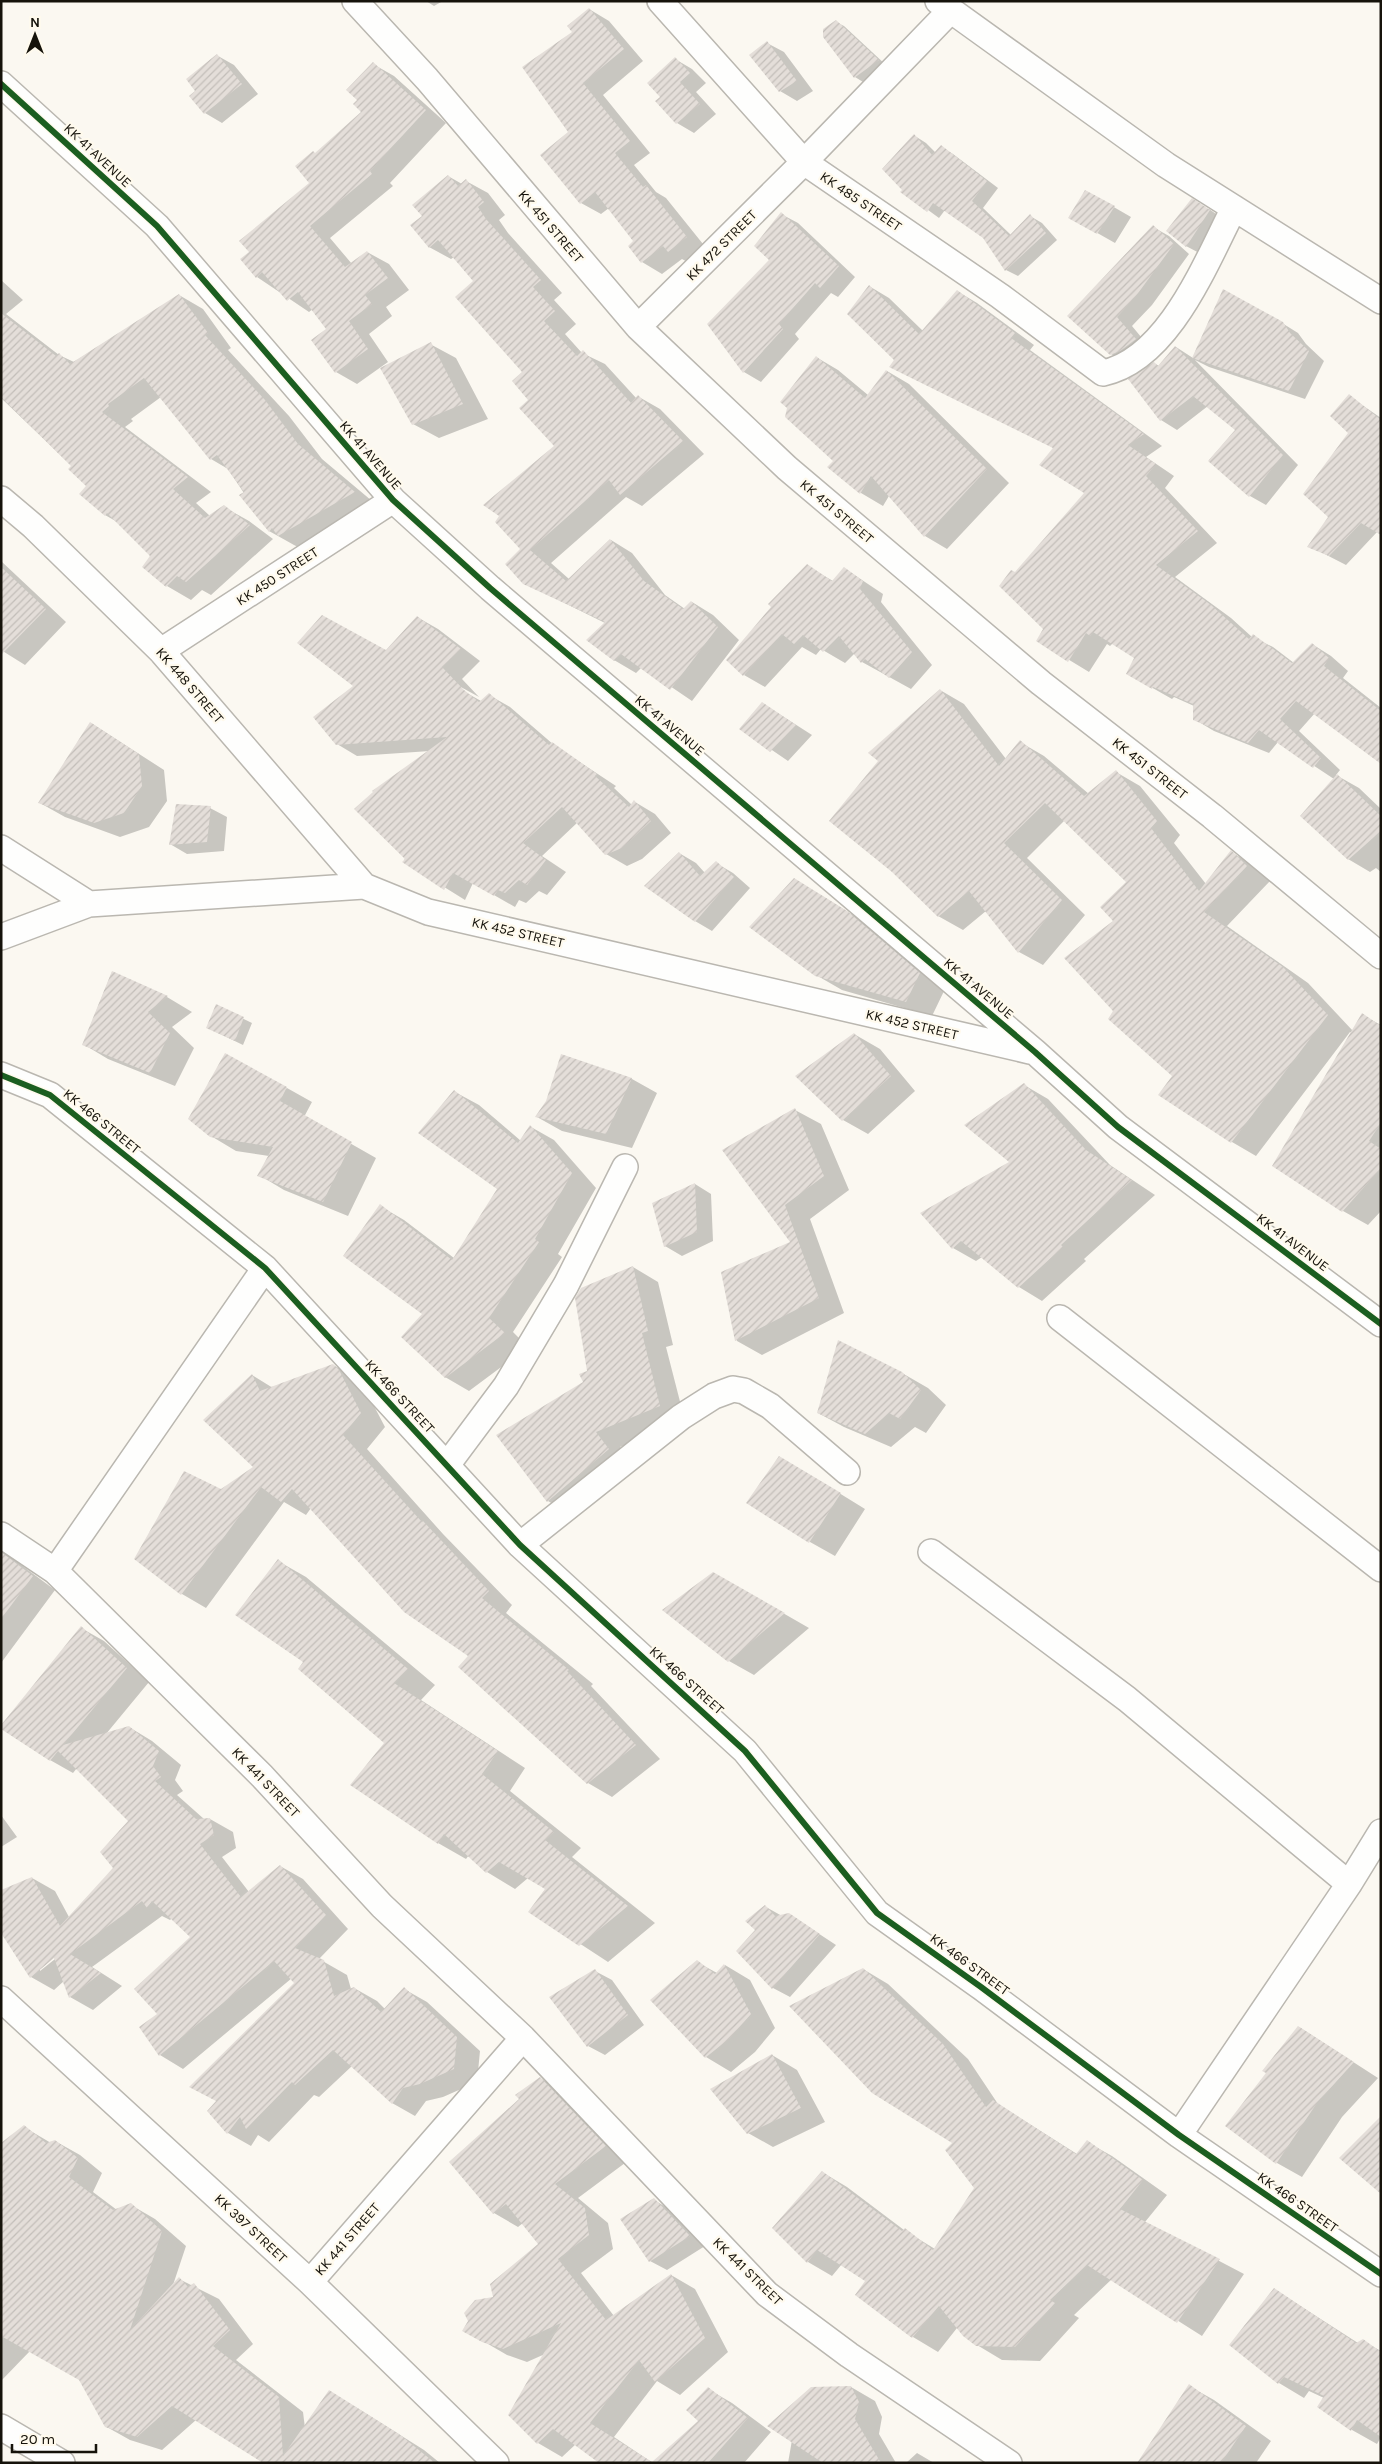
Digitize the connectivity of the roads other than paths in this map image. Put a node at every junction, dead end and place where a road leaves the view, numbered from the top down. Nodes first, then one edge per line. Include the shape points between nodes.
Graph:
1 (355, 1) edge
2 (660, 1) edge
3 (944, 6) edge
4 (1, 84) edge
5 (804, 162) junction
6 (1234, 208) junction
7 (1381, 301) edge
8 (638, 327) junction
9 (1, 499) edge
10 (393, 500) junction
11 (161, 651) junction
12 (1, 848) edge
13 (364, 886) junction
14 (89, 904) junction
15 (1, 937) edge
16 (1381, 956) edge
17 (1035, 1052) junction
18 (1, 1075) edge
19 (625, 1167) dead end
20 (265, 1268) junction
21 (1060, 1318) dead end
22 (1381, 1324) edge
23 (447, 1465) junction
24 (847, 1472) dead end
25 (1, 1535) edge
26 (520, 1545) junction
27 (931, 1552) dead end
28 (1381, 1569) edge
29 (55, 1571) junction
30 (1381, 1832) edge
31 (1348, 1884) junction
32 (1, 1999) edge
33 (523, 2038) junction
34 (1178, 2135) junction
35 (1381, 2274) edge
36 (310, 2282) junction
37 (1, 2427) edge
38 (62, 2463) edge
39 (496, 2463) edge
40 (1009, 2463) edge

1 - 8 street, KK 451 STREET via 427,79
2 - 5 street, KK 485 STREET
3 - 5 street, KK 472 STREET
3 - 6 street via 1166,166
4 - 10 street, KK 41 AVENUE via 156,226
5 - 6 street, KK 485 STREET via 1000,296 1103,373 1121,368 1164,332 1183,307
5 - 8 street, KK 472 STREET
6 - 7 street
8 - 16 street, KK 451 STREET via 794,474 1041,683 1212,816
9 - 11 street, KK 448 STREET
10 - 11 street, KK 450 STREET
10 - 17 street, KK 41 AVENUE via 490,588
11 - 13 street, KK 448 STREET
12 - 14 street
13 - 14 street, KK 452 STREET
13 - 17 street, KK 452 STREET via 428,912
14 - 15 street, KK 452 STREET
17 - 22 street, KK 41 AVENUE via 1118,1127
18 - 20 street, KK 466 STREET via 50,1095
19 - 23 street via 566,1284 516,1369
20 - 23 street, KK 466 STREET
20 - 29 street
21 - 28 street
23 - 26 street, KK 466 STREET
24 - 26 street via 770,1406 744,1391 733,1389 714,1396 681,1417
25 - 29 street, KK 441 STREET
26 - 34 street, KK 466 STREET via 745,1750 877,1913 981,1986
27 - 31 street via 1126,1699
29 - 33 street, KK 441 STREET via 262,1776 382,1906
30 - 31 street
31 - 34 street
32 - 36 street, KK 397 STREET
33 - 36 street, KK 441 STREET
33 - 40 street, KK 441 STREET via 767,2294 849,2355
34 - 35 street, KK 466 STREET
36 - 39 street, KK 397 STREET
37 - 38 street

